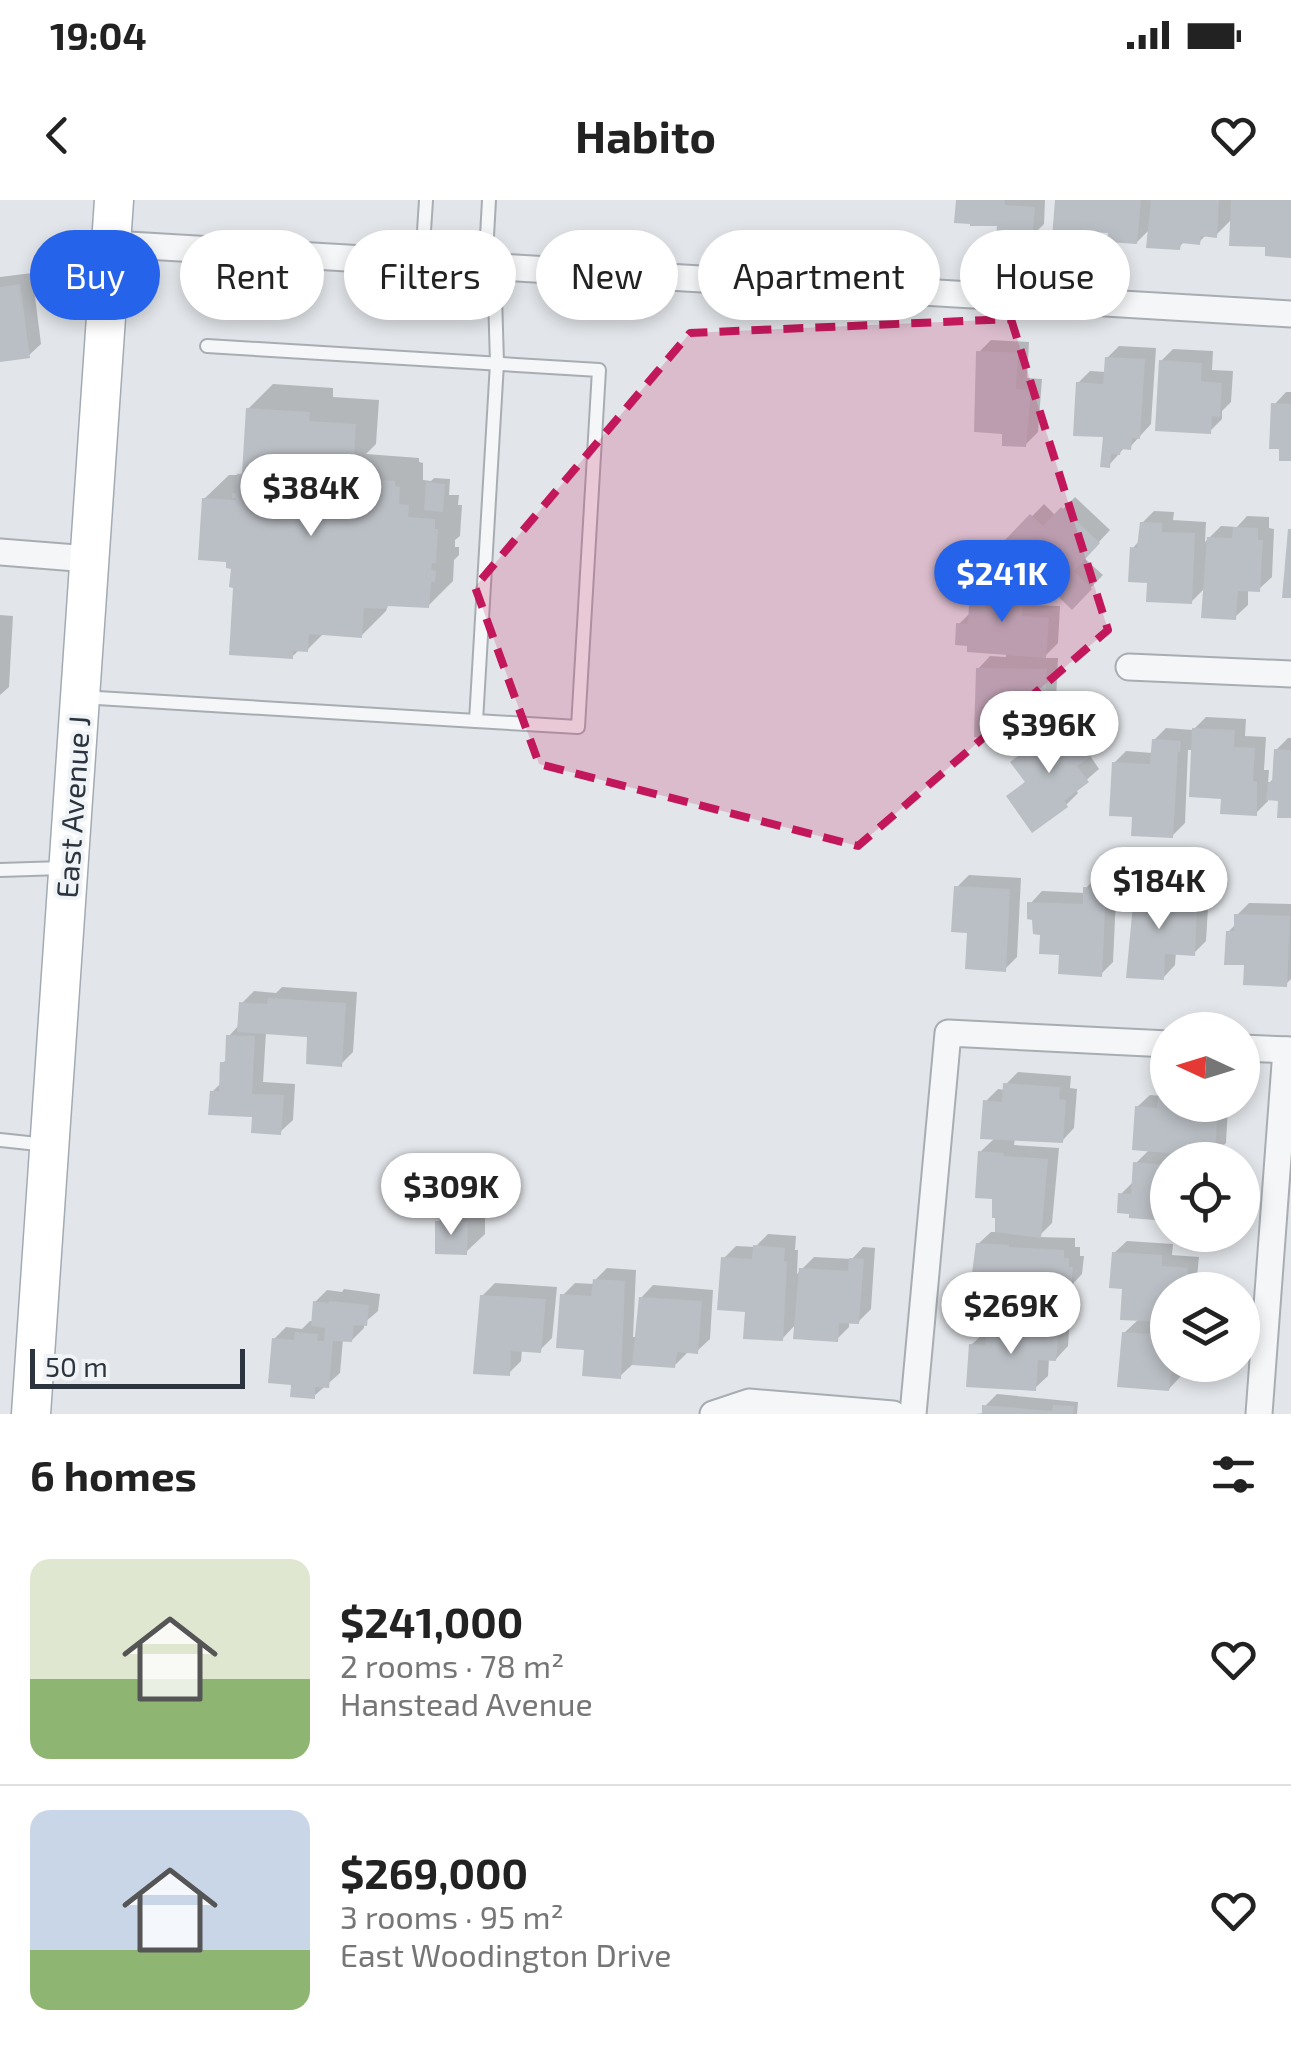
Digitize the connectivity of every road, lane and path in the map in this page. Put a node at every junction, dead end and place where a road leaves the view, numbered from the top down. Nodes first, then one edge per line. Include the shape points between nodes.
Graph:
1 (114, 200) edge
2 (426, 200) edge
3 (489, 200) edge
4 (113, 230) edge
5 (424, 230) edge
6 (487, 230) edge
7 (160, 247) edge
8 (344, 257) edge
9 (516, 268) edge
10 (1291, 314) edge
11 (106, 320) edge
12 (496, 320) edge
13 (207, 346) dead end
14 (497, 363) junction
15 (0, 552) edge
16 (89, 559) junction
17 (1130, 667) dead end
18 (1291, 674) edge
19 (80, 697) junction
20 (476, 721) junction
21 (68, 868) junction
22 (0, 870) edge
23 (1150, 1043) edge
24 (1260, 1049) edge
25 (1288, 1050) edge
26 (0, 1140) edge
27 (50, 1145) junction
28 (31, 1414) edge
29 (713, 1414) edge
30 (893, 1414) edge
31 (913, 1414) edge
32 (1259, 1414) edge

1 - 4 main road, East Avenue J
2 - 5 lane
3 - 6 lane
7 - 8 street
9 - 10 street
11 - 16 main road, East Avenue J
12 - 14 lane
13 - 14 lane
14 - 20 lane
14 - 20 lane via 599,370 578,727
15 - 16 street
16 - 19 main road, East Avenue J
17 - 18 street
19 - 20 lane
19 - 21 main road, East Avenue J
21 - 22 lane
21 - 27 main road, East Avenue J
23 - 31 street via 948,1033
24 - 25 street
25 - 32 street
26 - 27 lane
27 - 28 main road, East Avenue J
29 - 30 street via 749,1402

